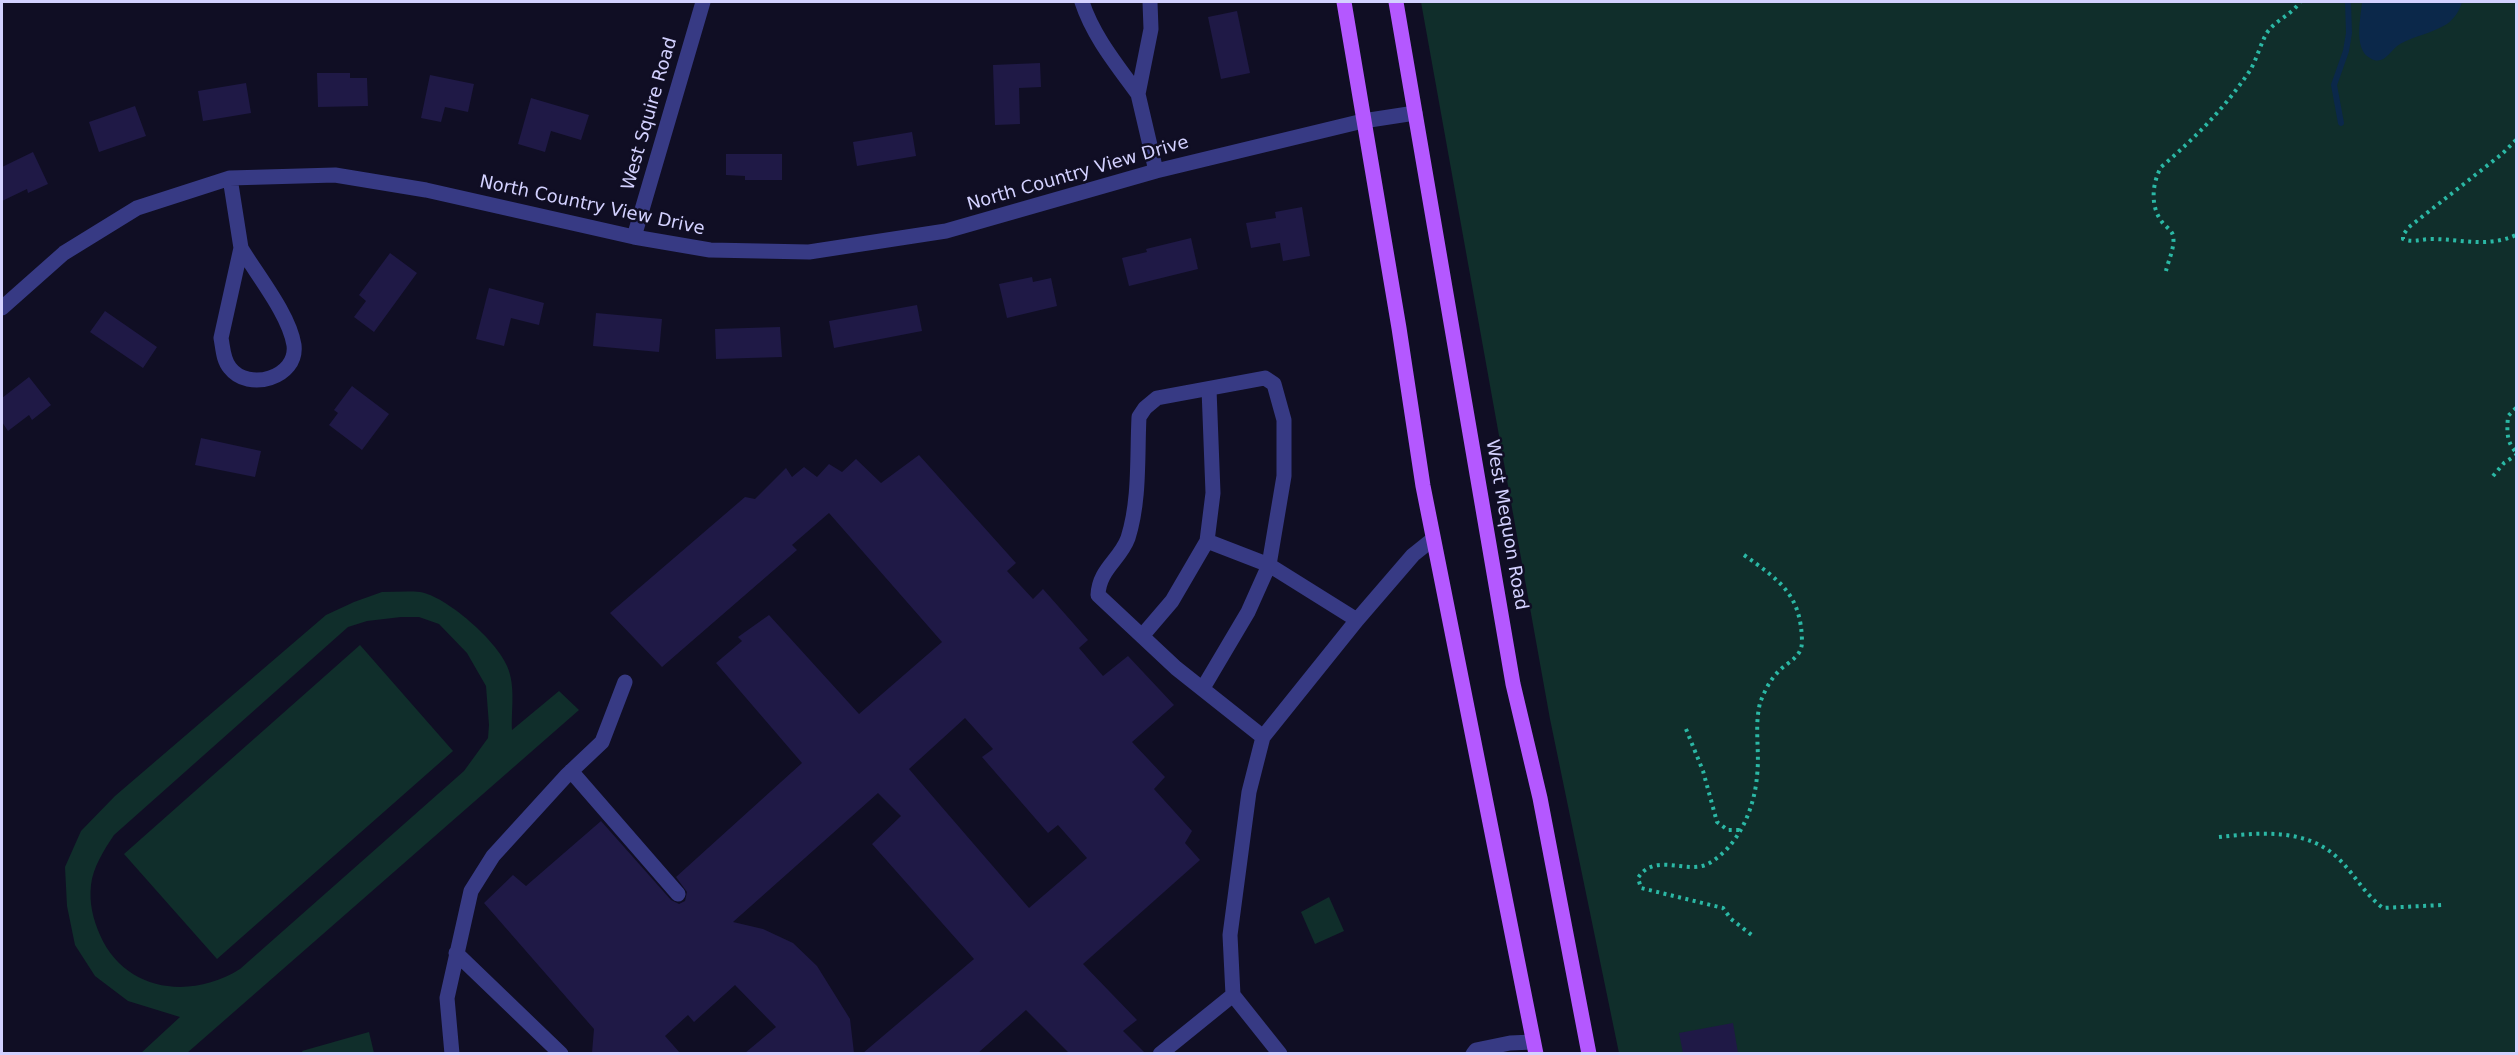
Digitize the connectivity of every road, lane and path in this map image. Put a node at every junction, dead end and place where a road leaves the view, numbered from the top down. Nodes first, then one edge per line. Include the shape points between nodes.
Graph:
1 (703, 2) edge
2 (1082, 2) edge
3 (1150, 2) edge
4 (1344, 2) edge
5 (1396, 2) edge
6 (2300, 2) edge
7 (1138, 94) junction
8 (1415, 113) junction
9 (1363, 121) junction
10 (2517, 140) edge
11 (1156, 171) junction
12 (230, 177) junction
13 (2517, 235) edge
14 (634, 237) junction
15 (241, 248) junction
16 (2166, 271) dead end
17 (2, 308) edge
18 (1209, 388) junction
19 (2517, 408) edge
20 (2517, 453) edge
21 (2493, 476) dead end
22 (1433, 539) junction
23 (1207, 541) junction
24 (1744, 555) dead end
25 (1269, 565) junction
26 (1357, 620) junction
27 (1142, 636) junction
28 (625, 682) dead end
29 (1203, 688) junction
30 (1686, 729) dead end
31 (1263, 737) junction
32 (571, 771) junction
33 (1739, 831) junction
34 (2219, 837) dead end
35 (678, 894) dead end
36 (2443, 905) dead end
37 (1753, 936) dead end
38 (456, 953) junction
39 (1233, 995) junction
40 (1534, 1048) edge
41 (452, 1053) edge
42 (561, 1053) edge
43 (1160, 1053) edge
44 (1280, 1053) edge
45 (1473, 1053) edge
46 (1589, 1053) edge

1 - 14 street, West Squire Road
2 - 7 street via 1106,50
3 - 7 street via 1151,29
4 - 9 main road
5 - 8 main road, West Mequon Road
6 - 16 path via 2268,31 2258,59 2230,101 2157,175 2155,207 2172,233 2173,242
7 - 11 street
8 - 9 street, North Country View Drive
8 - 46 main road, West Mequon Road via 1513,684 1540,798
9 - 11 street, North Country View Drive
9 - 22 main road
10 - 13 path via 2409,227 2403,239 2468,243
11 - 14 street, North Country View Drive via 946,231 809,252 710,250
12 - 14 street, North Country View Drive via 336,175 426,190
12 - 15 street
12 - 17 street, North Country View Drive via 137,208 64,253
15 - 15 street via 222,332 223,349 226,362 237,376 270,378 288,366 294,348 284,317
18 - 23 street via 1213,493
18 - 25 street via 1265,378 1274,384 1284,420 1284,476
18 - 27 street via 1157,398 1139,417 1135,509 1127,541 1099,583 1098,595
19 - 20 path via 2508,416 2507,426 2508,440
20 - 21 path
22 - 26 street via 1413,555
22 - 40 main road
23 - 25 street
23 - 27 street via 1172,601
24 - 33 path via 1782,583 1792,596 1802,650 1770,681 1761,701 1756,726 1758,776 1752,805
25 - 26 street
25 - 29 street via 1248,612
26 - 31 street
27 - 29 street
28 - 32 street via 602,742
29 - 31 street
30 - 33 path via 1718,822 1728,830
31 - 39 street via 1249,792 1230,935
32 - 35 street
32 - 38 street via 493,856 471,891
33 - 37 path via 1713,861 1690,867 1652,866 1638,878 1641,888 1723,908
34 - 36 path via 2263,832 2312,843 2331,853 2367,896 2383,908
38 - 41 street via 447,998
38 - 42 street
39 - 43 street
39 - 44 street
40 - 45 street via 1510,1043

